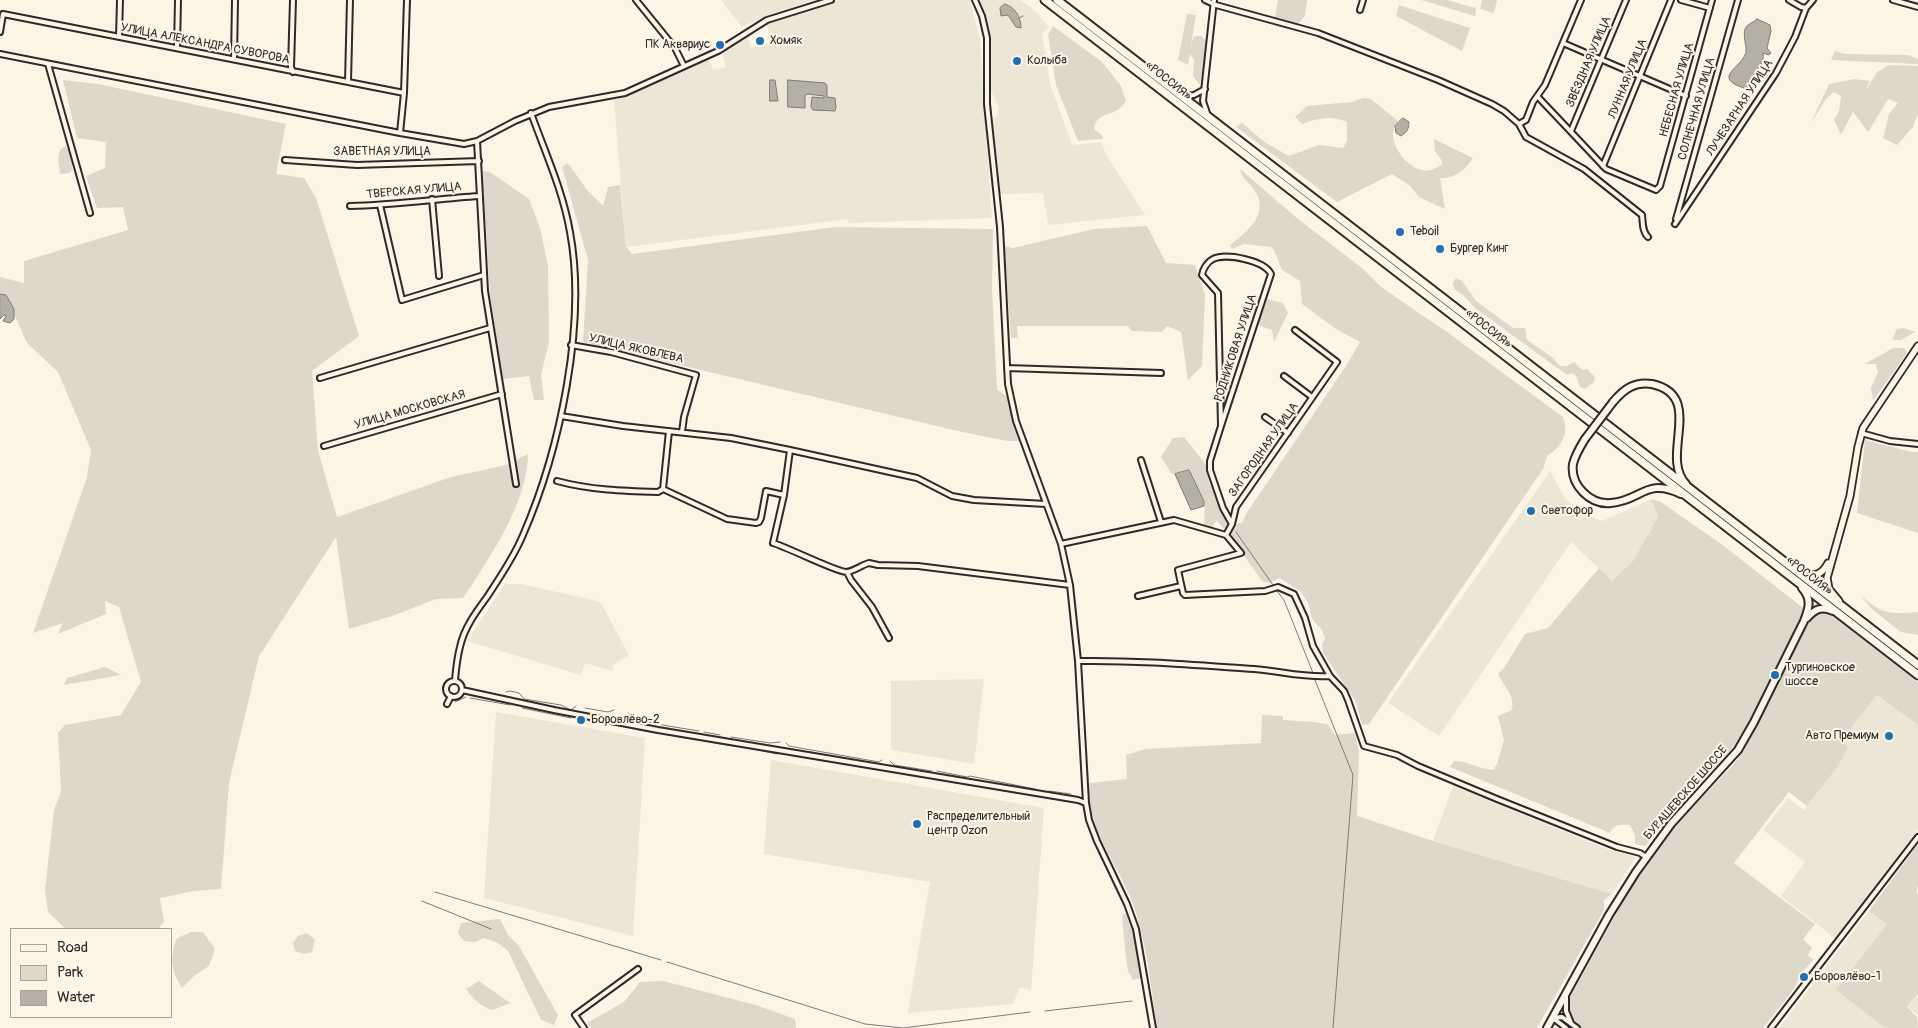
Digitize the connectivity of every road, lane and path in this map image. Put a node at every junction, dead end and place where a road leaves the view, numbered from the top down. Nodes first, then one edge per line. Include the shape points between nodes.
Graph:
1 (120, 0) edge
2 (178, 0) edge
3 (235, 0) edge
4 (293, 0) edge
5 (350, 0) edge
6 (407, 0) edge
7 (636, 0) edge
8 (831, 0) edge
9 (975, 0) edge
10 (1045, 0) edge
11 (1057, 0) edge
12 (1205, 0) edge
13 (1363, 0) edge
14 (1581, 0) edge
15 (1626, 0) edge
16 (1671, 0) edge
17 (1681, 0) edge
18 (1712, 0) edge
19 (1738, 0) edge
20 (1789, 0) edge
21 (1814, 0) edge
22 (1897, 0) edge
23 (1214, 1) edge
24 (1918, 7) edge
25 (1710, 8) junction
26 (1806, 8) junction
27 (1360, 10) dead end
28 (0, 32) edge
29 (119, 37) junction
30 (1563, 43) junction
31 (177, 47) junction
32 (0, 54) edge
33 (234, 59) junction
34 (1601, 59) junction
35 (48, 64) junction
36 (684, 66) junction
37 (292, 72) junction
38 (1640, 75) junction
39 (348, 82) junction
40 (1205, 89) junction
41 (404, 93) junction
42 (1180, 94) junction
43 (1686, 96) junction
44 (1538, 97) junction
45 (531, 113) junction
46 (1211, 119) junction
47 (1519, 124) junction
48 (1571, 131) junction
49 (400, 133) junction
50 (478, 141) junction
51 (285, 160) dead end
52 (478, 160) junction
53 (1603, 166) junction
54 (479, 196) junction
55 (432, 199) junction
56 (350, 206) dead end
57 (380, 206) junction
58 (90, 214) dead end
59 (1675, 224) joint
60 (1648, 237) dead end
61 (484, 275) junction
62 (438, 276) dead end
63 (490, 328) junction
64 (1295, 330) dead end
65 (571, 345) junction
66 (1918, 346) edge
67 (1007, 368) junction
68 (1161, 373) dead end
69 (1284, 376) dead end
70 (320, 378) dead end
71 (502, 394) junction
72 (1312, 397) junction
73 (561, 416) junction
74 (1265, 417) dead end
75 (1221, 426) junction
76 (669, 431) junction
77 (682, 432) junction
78 (1861, 432) junction
79 (1288, 433) junction
80 (1918, 444) edge
81 (324, 446) dead end
82 (790, 450) junction
83 (1141, 460) dead end
84 (557, 481) dead end
85 (516, 484) dead end
86 (663, 489) junction
87 (784, 495) junction
88 (1691, 495) junction
89 (1046, 504) junction
90 (1161, 522) junction
91 (1232, 524) junction
92 (1226, 535) junction
93 (1061, 544) junction
94 (1832, 555) junction
95 (1788, 565) junction
96 (847, 572) junction
97 (1796, 581) junction
98 (1070, 585) junction
99 (1181, 586) junction
100 (1138, 596) dead end
101 (1844, 613) junction
102 (1804, 621) junction
103 (889, 638) dead end
104 (1078, 661) junction
105 (1918, 665) edge
106 (1918, 675) edge
107 (1330, 676) junction
108 (455, 680) junction
109 (439, 686) dead end
110 (446, 688) junction
111 (462, 690) junction
112 (451, 696) junction
113 (447, 704) dead end
114 (1086, 803) junction
115 (1918, 837) edge
116 (1646, 857) junction
117 (638, 969) dead end
118 (1567, 993) junction
119 (1553, 1018) junction
120 (1571, 1023) junction
121 (584, 1028) edge
122 (1152, 1028) edge
123 (1547, 1028) edge
124 (1566, 1028) edge
125 (1577, 1028) edge
126 (1771, 1028) edge

1 - 29 street
2 - 31 street
3 - 33 street
4 - 37 street
5 - 39 street
6 - 41 street
7 - 36 street via 675,48
8 - 36 street via 767,20 718,51
9 - 67 street via 987,38 987,104 1000,227
10 - 88 highway, «РОССИЯ»
11 - 42 highway, «РОССИЯ»
12 - 23 street
13 - 27 street
14 - 30 street
15 - 34 street, ЗВЁЗДНАЯ УЛИЦА
16 - 38 street, ЛУННАЯ УЛИЦА
17 - 25 street
18 - 25 street, НЕБЕСНАЯ УЛИЦА
19 - 59 street, СОЛНЕЧНАЯ УЛИЦА
20 - 26 street
21 - 26 street, ЛУЧЕЗАРНАЯ УЛИЦА
22 - 24 street
23 - 40 street
23 - 47 street via 1216,5 1318,33 1438,80 1492,104
25 - 43 street, НЕБЕСНАЯ УЛИЦА
26 - 59 street, ЛУЧЕЗАРНАЯ УЛИЦА via 1776,73
28 - 29 street, УЛИЦА АЛЕКСАНДРА СУВОРОВА via 3,14
29 - 31 street, УЛИЦА АЛЕКСАНДРА СУВОРОВА
30 - 34 street
30 - 44 street
31 - 33 street, УЛИЦА АЛЕКСАНДРА СУВОРОВА
32 - 35 street
33 - 37 street, УЛИЦА АЛЕКСАНДРА СУВОРОВА
34 - 38 street
34 - 48 street, ЗВЁЗДНАЯ УЛИЦА
35 - 49 street
35 - 58 street
36 - 45 street via 625,93
37 - 39 street, УЛИЦА АЛЕКСАНДРА СУВОРОВА
38 - 43 street
38 - 53 street, ЛУННАЯ УЛИЦА
39 - 41 street, УЛИЦА АЛЕКСАНДРА СУВОРОВА
40 - 42 street via 1191,96
40 - 46 street via 1203,104
41 - 49 street
42 - 46 highway, «РОССИЯ»
43 - 53 street, НЕБЕСНАЯ УЛИЦА via 1658,188 1654,190
44 - 47 street via 1526,120
44 - 48 street
45 - 50 street
45 - 65 street via 560,192 570,230 575,272
46 - 88 highway, «РОССИЯ»
47 - 60 street via 1526,137 1584,169 1642,215 1644,234
48 - 53 street
49 - 50 street via 464,144
50 - 52 street
51 - 52 street, ЗАВЕТНАЯ УЛИЦА via 357,165
52 - 54 street
54 - 55 street, ТВЕРСКАЯ УЛИЦА
54 - 61 street
55 - 57 street, ТВЕРСКАЯ УЛИЦА
55 - 62 street
56 - 57 street, ТВЕРСКАЯ УЛИЦА
57 - 61 street via 402,300
61 - 63 street
63 - 70 street
63 - 71 street
64 - 72 street, ЗАГОРОДНАЯ УЛИЦА via 1337,362
65 - 73 street
65 - 77 street, УЛИЦА ЯКОВЛЕВА via 611,352 696,375
66 - 78 main road
67 - 68 street
67 - 89 street via 1012,408
69 - 72 street
71 - 81 street, УЛИЦА МОСКОВСКАЯ
71 - 85 street
72 - 79 street, ЗАГОРОДНАЯ УЛИЦА
73 - 76 street
73 - 108 street via 544,478 523,535 466,629
74 - 79 street
75 - 75 street, РОДНИКОВАЯ УЛИЦА via 1218,292 1202,273 1212,260 1244,259 1268,268 1270,276
75 - 91 street, РОДНИКОВАЯ УЛИЦА via 1210,470
76 - 77 street
76 - 86 street
77 - 82 street
78 - 80 street via 1890,441
78 - 94 main road via 1850,496
79 - 91 street, ЗАГОРОДНАЯ УЛИЦА via 1236,508
82 - 87 street
82 - 89 street via 917,478 952,496
83 - 90 street
84 - 86 street via 619,491 658,492
86 - 87 street via 727,519 756,523 761,518 766,491
87 - 96 street via 773,543
88 - 88 main road, bridge via 1677,466 1680,418 1673,396 1663,388 1642,383 1627,388 1585,439 1576,456 1573,471 1577,484 1592,499 1600,502 1615,503 1656,488
88 - 95 highway, «РОССИЯ»
88 - 97 highway, «РОССИЯ»
89 - 93 street
90 - 92 street via 1184,522
90 - 93 street
91 - 92 street, ЗАГОРОДНАЯ УЛИЦА
92 - 99 street via 1241,553 1178,570
93 - 98 street
94 - 95 main road via 1825,569 1816,575 1807,575
94 - 101 main road via 1827,585
95 - 101 highway, «РОССИЯ»
96 - 98 street via 869,562
96 - 103 street
97 - 101 highway, «РОССИЯ»
97 - 102 main road, БУРАШЕВСКОЕ ШОССЕ via 1809,599
98 - 104 street
99 - 100 street
99 - 107 street via 1185,595 1266,591 1278,587 1294,594 1313,646
101 - 102 main road via 1821,608
101 - 105 highway, «РОССИЯ»
101 - 106 highway, «РОССИЯ»
102 - 116 main road, БУРАШЕВСКОЕ ШОССЕ via 1738,750 1685,807
104 - 107 street via 1131,660
104 - 114 street
107 - 116 street via 1344,691 1364,746 1397,755 1497,799
108 - 110 street via 448,682
108 - 111 street
109 - 110 street
110 - 112 street
111 - 112 street via 457,696
111 - 114 street via 658,730
112 - 113 street
114 - 122 street via 1096,841 1136,929
115 - 126 street
116 - 118 main road, БУРАШЕВСКОЕ ШОССЕ via 1609,915
117 - 121 street via 573,1013
118 - 119 main road, БУРАШЕВСКОЕ ШОССЕ
118 - 120 street via 1565,1008
119 - 120 street
119 - 123 main road, БУРАШЕВСКОЕ ШОССЕ
119 - 124 street
120 - 125 street

